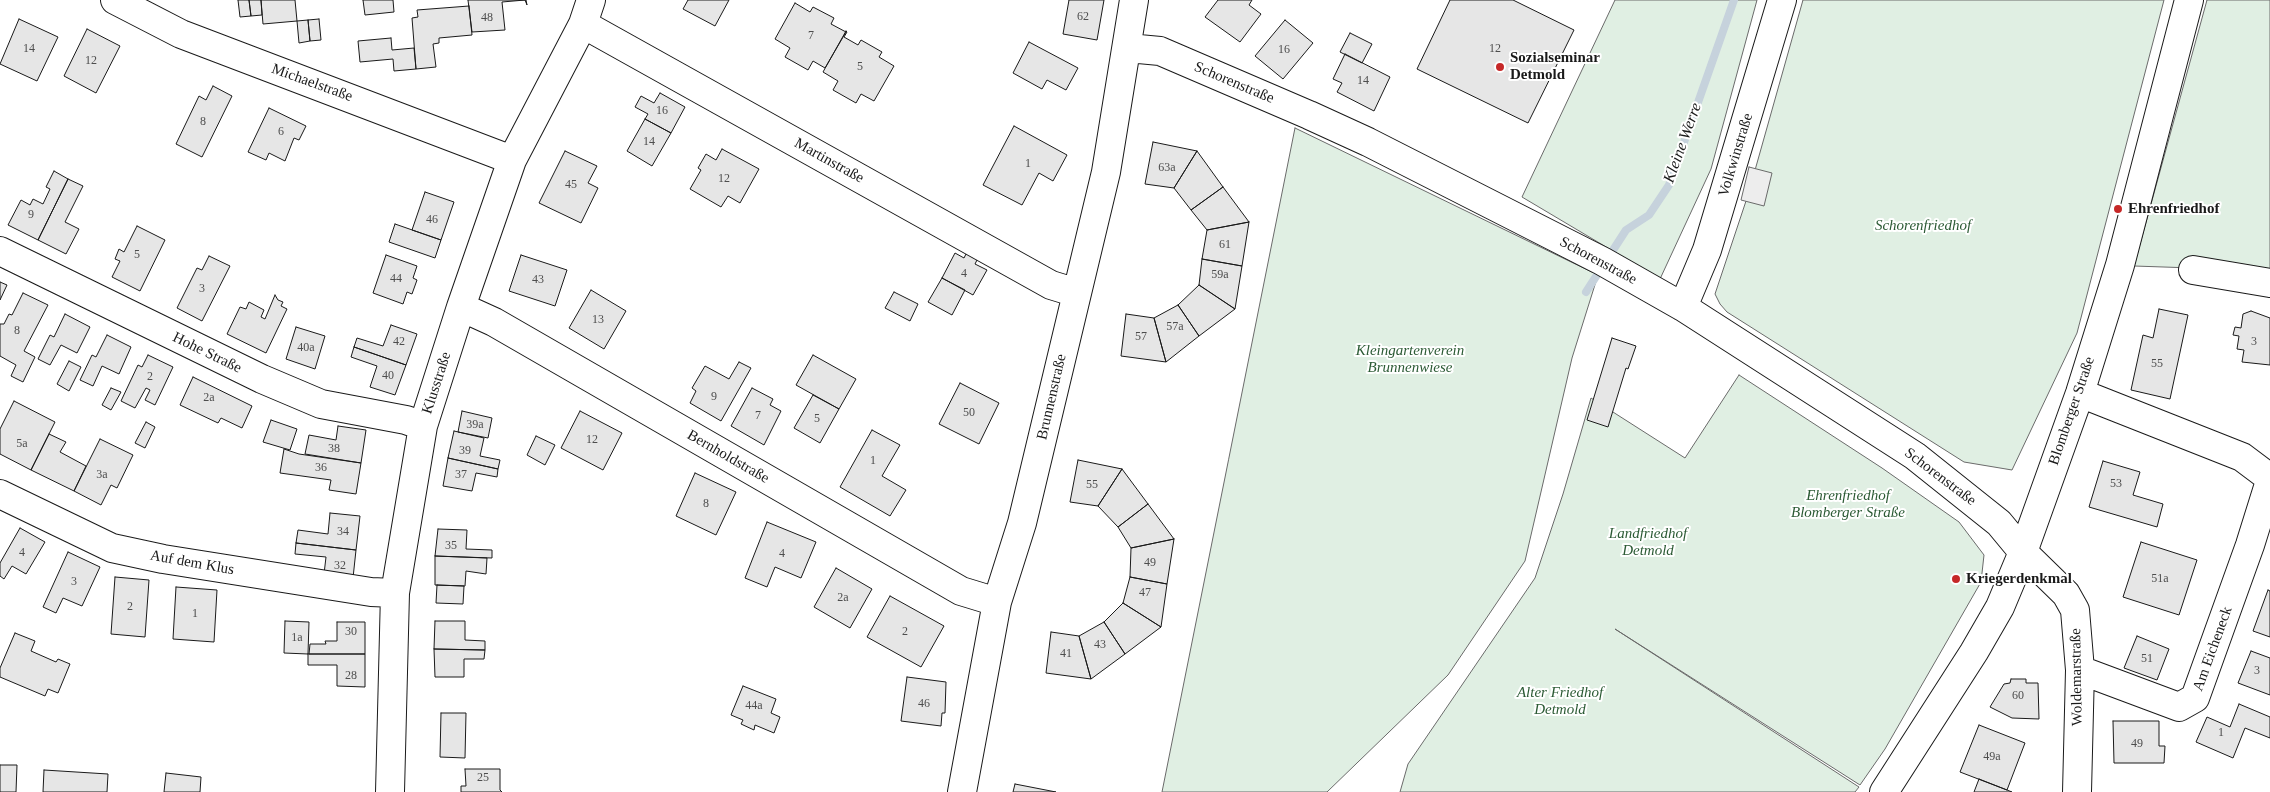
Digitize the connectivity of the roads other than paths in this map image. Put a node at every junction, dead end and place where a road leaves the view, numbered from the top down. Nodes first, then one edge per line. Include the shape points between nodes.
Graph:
1 (115, 0) edge
2 (1134, 0) edge
3 (1782, 0) edge
4 (2189, 0) edge
5 (587, 12) edge
6 (1128, 48) junction
7 (512, 160) junction
8 (0, 251) edge
9 (2192, 270) dead end
10 (2270, 283) edge
11 (1077, 293) junction
12 (461, 307) junction
13 (1683, 307) junction
14 (2080, 393) junction
15 (423, 426) junction
16 (2270, 479) edge
17 (0, 494) edge
18 (2023, 552) junction
19 (395, 594) junction
20 (997, 602) junction
21 (2080, 670) junction
22 (390, 792) edge
23 (962, 792) edge
24 (1884, 792) edge
25 (2077, 792) edge

1 - 7 street, Michaelstraße via 181,34
2 - 6 street, Brunnenstraße
3 - 13 street, Volkwinstraße via 1707,250
4 - 14 street, Blomberger Straße via 2120,264
5 - 7 street, Klusstraße
5 - 11 street, Martinstraße via 1051,285
6 - 11 street, Brunnenstraße via 1106,172
6 - 13 street, Schorenstraße via 1160,51 1368,142
7 - 12 street, Klusstraße
8 - 15 street, Hohe Straße via 304,397 322,404
9 - 10 street
11 - 20 street, Brunnenstraße via 1022,523
12 - 15 street, Klusstraße
12 - 20 street, Bernholdstraße via 494,322 961,591
13 - 18 street, Schorenstraße via 1915,456 1999,523
14 - 16 street, Am Eicheneck via 2242,457
14 - 18 street, Blomberger Straße
15 - 19 street, Klusstraße
16 - 21 street, Am Eicheneck via 2250,546 2195,698 2179,707
17 - 19 street, Auf dem Klus via 112,548 164,559
18 - 21 street, Woldemarstraße via 2066,594 2074,610
18 - 24 street, Blomberger Straße via 2000,607 1974,652
19 - 22 street, Klusstraße
20 - 23 street, Brunnenstraße
21 - 25 street, Woldemarstraße

